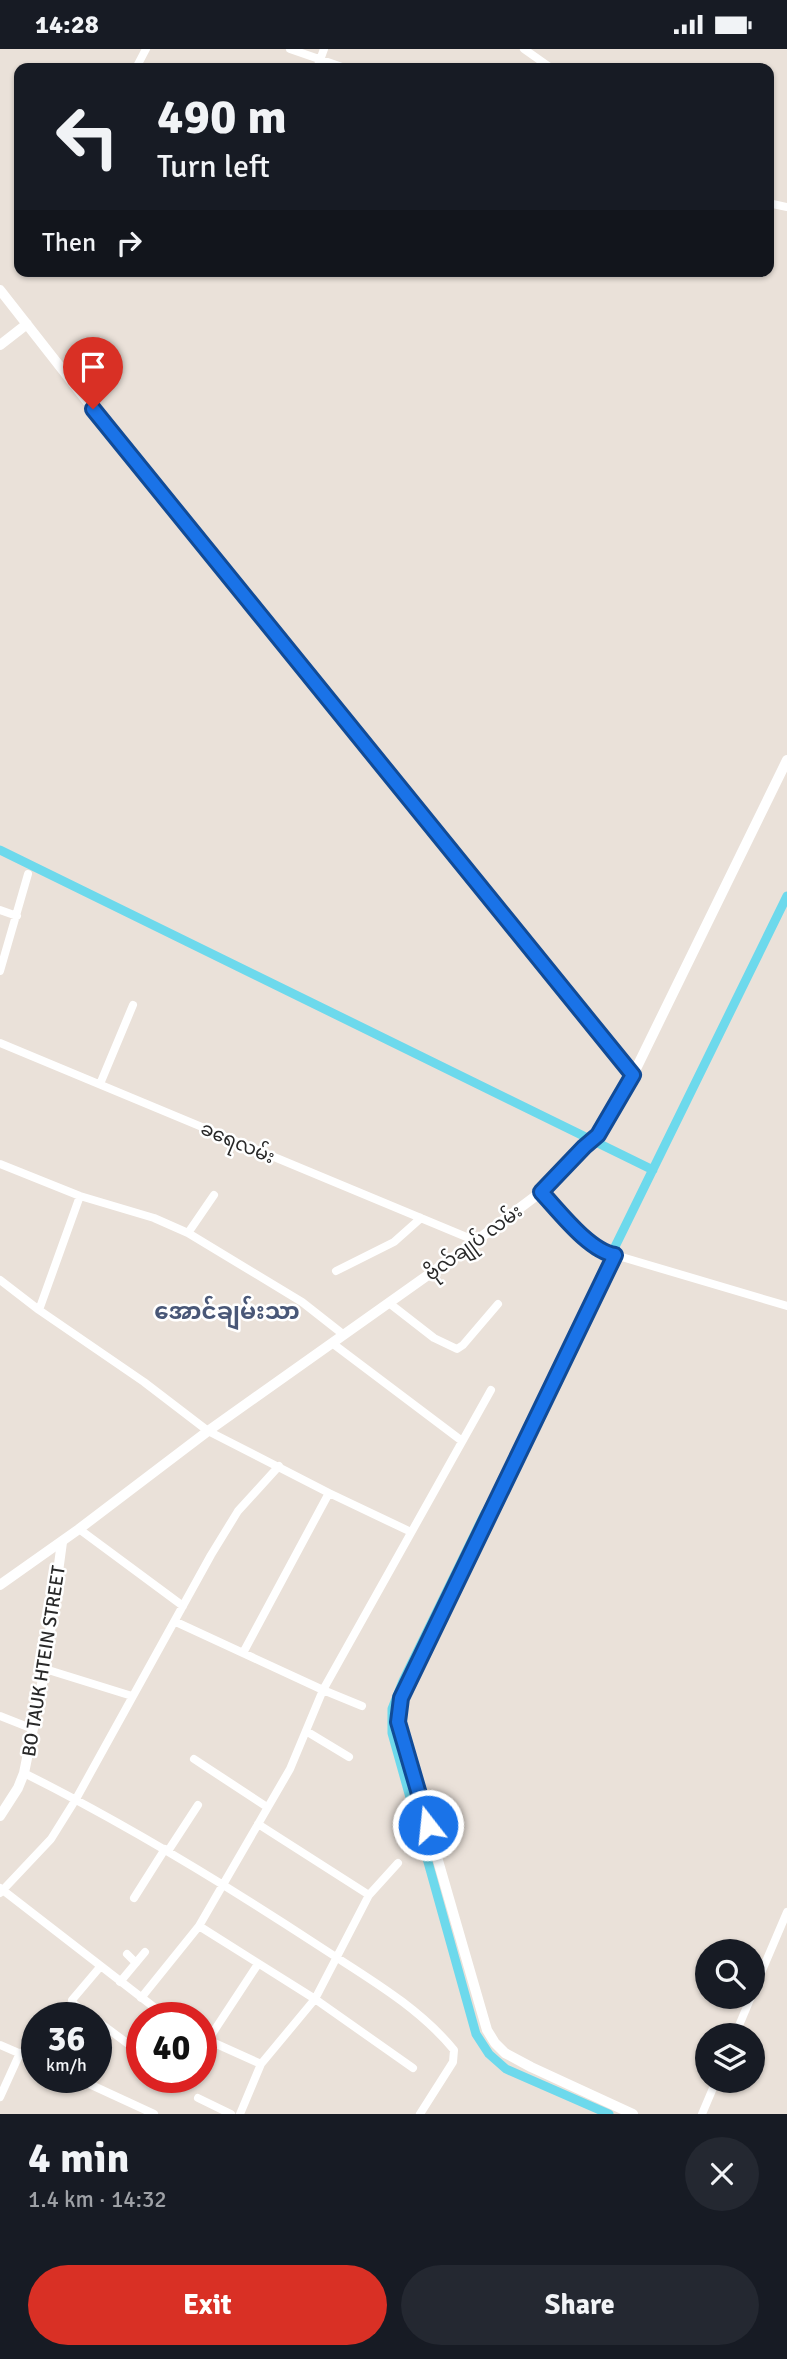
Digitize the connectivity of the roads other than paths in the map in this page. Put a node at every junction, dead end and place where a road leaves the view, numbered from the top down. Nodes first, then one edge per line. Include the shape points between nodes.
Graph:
1 (290, 49) edge
2 (524, 49) edge
3 (317, 63) edge
4 (544, 63) edge
5 (0, 290) edge
6 (27, 324) junction
7 (0, 345) edge
8 (787, 760) edge
9 (28, 874) dead end
10 (0, 909) edge
11 (17, 916) junction
12 (1, 961) edge
13 (0, 971) edge
14 (133, 1005) dead end
15 (0, 1043) edge
16 (633, 1075) junction
17 (100, 1084) junction
18 (0, 1164) edge
19 (541, 1192) junction
20 (214, 1195) dead end
21 (80, 1196) junction
22 (421, 1218) junction
23 (188, 1233) junction
24 (476, 1241) junction
25 (612, 1255) junction
26 (336, 1271) dead end
27 (0, 1280) edge
28 (389, 1303) junction
29 (498, 1304) dead end
30 (787, 1306) edge
31 (39, 1310) junction
32 (344, 1335) junction
33 (332, 1343) junction
34 (491, 1390) dead end
35 (208, 1431) junction
36 (462, 1441) junction
37 (279, 1466) junction
38 (329, 1493) junction
39 (79, 1529) junction
40 (411, 1532) junction
41 (62, 1542) junction
42 (0, 1585) edge
43 (183, 1606) junction
44 (176, 1622) junction
45 (243, 1653) junction
46 (45, 1669) junction
47 (323, 1689) junction
48 (132, 1696) junction
49 (362, 1706) dead end
50 (0, 1716) edge
51 (33, 1728) junction
52 (306, 1731) junction
53 (349, 1757) dead end
54 (194, 1759) dead end
55 (24, 1773) junction
56 (76, 1799) junction
57 (198, 1805) dead end
58 (267, 1807) junction
59 (0, 1816) edge
60 (258, 1824) junction
61 (167, 1850) junction
62 (398, 1863) dead end
63 (224, 1884) junction
64 (1, 1890) edge
65 (369, 1895) junction
66 (134, 1898) dead end
67 (787, 1912) edge
68 (199, 1926) junction
69 (145, 1952) dead end
70 (127, 1954) dead end
71 (335, 1957) junction
72 (136, 1963) junction
73 (258, 1963) junction
74 (765, 1964) edge
75 (100, 1966) junction
76 (120, 1982) junction
77 (141, 1998) junction
78 (314, 1999) junction
79 (73, 2002) edge
80 (146, 2002) edge
81 (217, 2021) edge
82 (0, 2045) edge
83 (217, 2045) edge
84 (20, 2053) joint
85 (261, 2064) junction
86 (413, 2068) dead end
87 (108, 2093) edge
88 (711, 2093) edge
89 (0, 2097) edge
90 (198, 2098) dead end
91 (153, 2114) edge
92 (230, 2114) edge
93 (240, 2114) edge
94 (420, 2114) edge
95 (634, 2114) edge
96 (702, 2114) edge

1 - 3 street
2 - 4 street
5 - 6 street
6 - 7 street
6 - 16 street
8 - 16 main road, ဗိုလ်ချုပ် လမ်း
9 - 11 street
10 - 11 street
11 - 12 street
12 - 13 street
14 - 17 street
15 - 17 street, ခရေလမ်း
16 - 19 main road, ဗိုလ်ချုပ် လမ်း via 598,1135
17 - 22 street, ခရေလမ်း
18 - 21 street
19 - 24 main road, ဗိုလ်ချုပ် လမ်း
19 - 25 street via 581,1235
20 - 23 street
21 - 23 street
21 - 31 street
22 - 24 street, ခရေလမ်း
22 - 26 street via 394,1242
23 - 32 street via 302,1302
24 - 28 main road, ဗိုလ်ချုပ် လမ်း
25 - 30 street
25 - 95 street via 401,1698 398,1722 487,2030 506,2053 530,2067
27 - 31 street
28 - 29 street via 433,1338 457,1349
28 - 32 main road, ဗိုလ်ချုပ် လမ်း
31 - 35 street
32 - 33 main road, ဗိုလ်ချုပ် လမ်း
33 - 35 main road, ဗိုလ်ချုပ် လမ်း
33 - 36 street
34 - 36 street
35 - 37 street
35 - 39 main road, ဗိုလ်ချုပ် လမ်း
36 - 40 street
37 - 38 street
37 - 43 street via 238,1511
38 - 40 street
38 - 45 street
39 - 41 main road, ဗိုလ်ချုပ် လမ်း
39 - 43 street
40 - 47 street
41 - 42 main road, ဗိုလ်ချုပ် လမ်း
41 - 46 street, BO TAUK HTEIN STREET
43 - 44 street
44 - 45 street
44 - 48 street
45 - 47 street
46 - 48 street
46 - 51 street, BO TAUK HTEIN STREET
47 - 49 street
47 - 52 street
48 - 56 street
50 - 51 street
51 - 55 street, BO TAUK HTEIN STREET
52 - 53 street
52 - 58 street
54 - 58 street
55 - 56 street
55 - 59 street, BO TAUK HTEIN STREET
56 - 61 street
56 - 64 street via 51,1839
57 - 61 street
58 - 60 street
60 - 63 street
60 - 65 street
61 - 63 street
61 - 66 street
62 - 65 street
63 - 68 street
63 - 71 street
64 - 75 street
65 - 71 street
67 - 74 street
68 - 73 street
68 - 77 street
69 - 72 street
70 - 72 street
71 - 78 street
71 - 94 street via 396,1997 454,2050 453,2062
72 - 76 street
73 - 78 street
73 - 81 street
75 - 76 street
75 - 79 street
76 - 77 street
77 - 80 street
78 - 85 street
78 - 86 street
82 - 84 street
83 - 85 street
84 - 89 street
85 - 93 street
87 - 91 street
88 - 96 street
90 - 92 street

